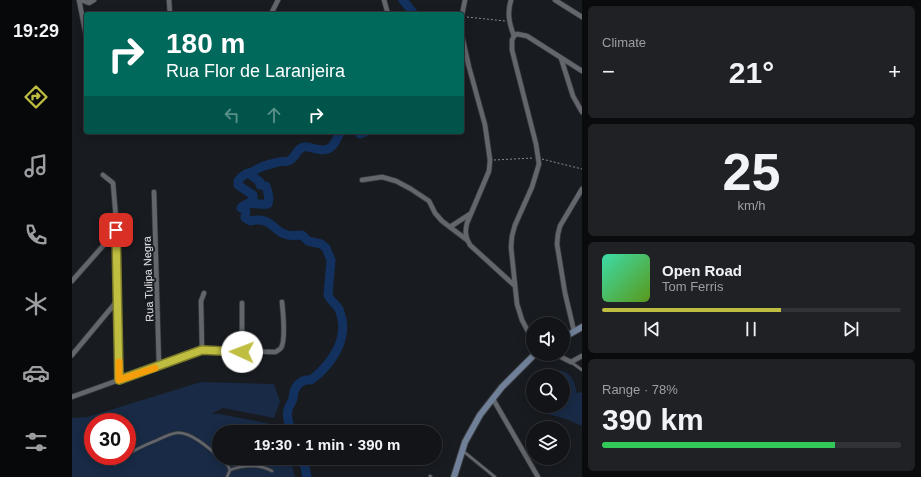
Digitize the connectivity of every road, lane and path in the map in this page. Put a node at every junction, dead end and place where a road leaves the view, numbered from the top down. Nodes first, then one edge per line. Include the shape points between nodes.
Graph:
1 (80, 0) edge
2 (94, 0) edge
3 (169, 0) edge
4 (278, 0) edge
5 (384, 0) edge
6 (465, 0) edge
7 (511, 0) edge
8 (555, 0) edge
9 (170, 12) edge
10 (272, 12) edge
11 (387, 12) edge
12 (463, 12) edge
13 (464, 16) edge
14 (582, 18) edge
15 (508, 22) junction
16 (84, 23) edge
17 (514, 36) junction
18 (464, 45) edge
19 (561, 58) junction
20 (582, 71) edge
21 (582, 112) edge
22 (103, 175) dead end
23 (362, 180) dead end
24 (582, 189) edge
25 (154, 192) dead end
26 (470, 214) junction
27 (450, 227) junction
28 (116, 230) junction
29 (466, 240) junction
30 (72, 281) edge
31 (514, 285) junction
32 (204, 293) dead end
33 (117, 301) junction
34 (282, 302) dead end
35 (242, 303) dead end
36 (582, 327) edge
37 (526, 328) edge
38 (574, 331) junction
39 (570, 334) edge
40 (202, 350) junction
41 (242, 352) junction
42 (72, 355) edge
43 (582, 356) edge
44 (528, 361) edge
45 (571, 362) joint
46 (160, 366) junction
47 (582, 370) edge
48 (119, 380) junction
49 (72, 397) edge
50 (493, 399) junction
51 (136, 449) edge
52 (463, 450) junction
53 (212, 451) edge
54 (228, 465) edge
55 (230, 470) junction
56 (272, 471) dead end
57 (227, 477) edge
58 (454, 477) edge
59 (495, 477) edge
60 (538, 477) edge

1 - 2 street via 88,3
1 - 16 street
3 - 9 street
4 - 10 street
5 - 11 street
6 - 12 street
7 - 15 street
8 - 14 street
13 - 15 path
15 - 17 street
17 - 19 street via 527,36
17 - 31 street via 512,50 539,164 512,236
18 - 26 street via 485,125 490,160 489,171
19 - 20 street
19 - 21 street via 573,96
22 - 28 street via 113,183
23 - 27 street via 382,177 403,184 426,198 438,217
24 - 38 street via 560,226 557,244
25 - 46 street, Rua Tulipa Negra
26 - 27 street
26 - 29 street via 465,231
27 - 29 street
28 - 30 street
28 - 33 street
29 - 31 street
31 - 37 street via 517,304
32 - 40 street via 201,301
33 - 42 street
33 - 48 street
34 - 41 street via 281,348 273,353
35 - 41 street
36 - 38 street
38 - 39 street
40 - 41 street
40 - 46 street
43 - 45 street
44 - 50 street
45 - 47 lane
46 - 48 street
48 - 49 street
50 - 52 street via 470,430
50 - 60 street
51 - 53 lane via 179,433 201,442
52 - 58 street
52 - 59 lane
54 - 55 lane
55 - 56 lane via 240,466 256,466
55 - 57 lane

